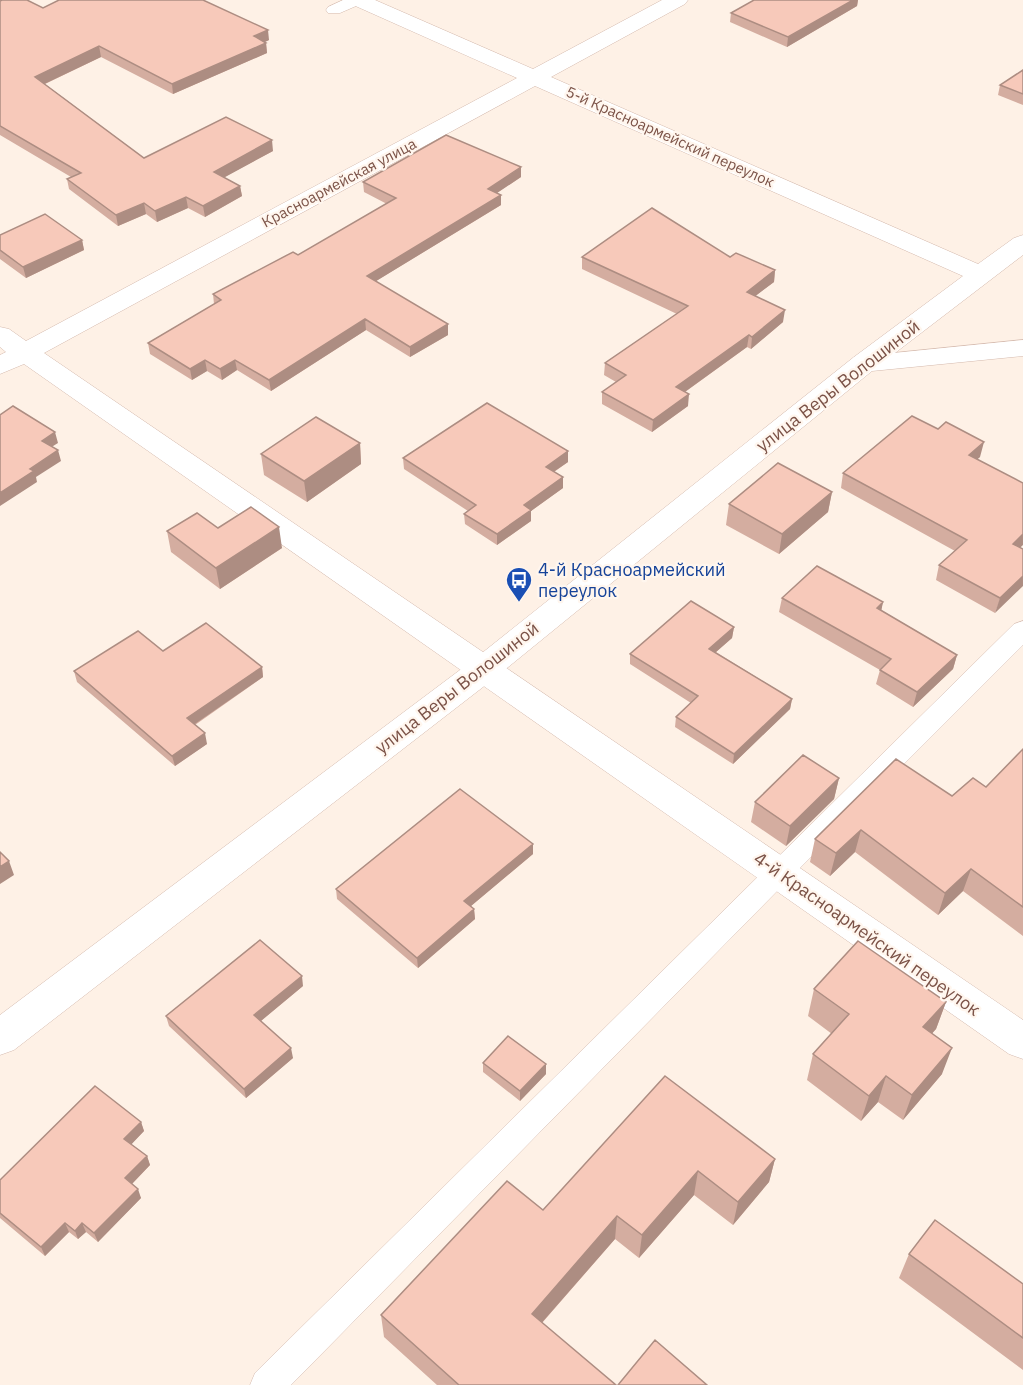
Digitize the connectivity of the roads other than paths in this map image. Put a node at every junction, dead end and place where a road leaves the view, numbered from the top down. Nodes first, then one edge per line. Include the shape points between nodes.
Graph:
1 (358, 0) edge
2 (678, 0) edge
3 (334, 10) dead end
4 (535, 78) junction
5 (1023, 243) edge
6 (981, 275) junction
7 (1023, 348) edge
8 (8, 351) edge
9 (864, 363) junction
10 (1023, 630) edge
11 (484, 669) junction
12 (778, 872) junction
13 (0, 1038) edge
14 (1023, 1042) edge
15 (267, 1385) edge

1 - 3 lane
1 - 4 street, 5-й Красноармейский переулок
2 - 4 street, Красноармейская улица
4 - 6 street, 5-й Красноармейский переулок
4 - 8 street, Красноармейская улица
5 - 6 street, улица Веры Волошиной
6 - 9 street, улица Веры Волошиной
7 - 9 street
8 - 11 street, 4-й Красноармейский переулок
9 - 11 street, улица Веры Волошиной
10 - 12 lane
11 - 12 street, 4-й Красноармейский переулок
11 - 13 street, улица Веры Волошиной
12 - 14 street, 4-й Красноармейский переулок
12 - 15 lane

